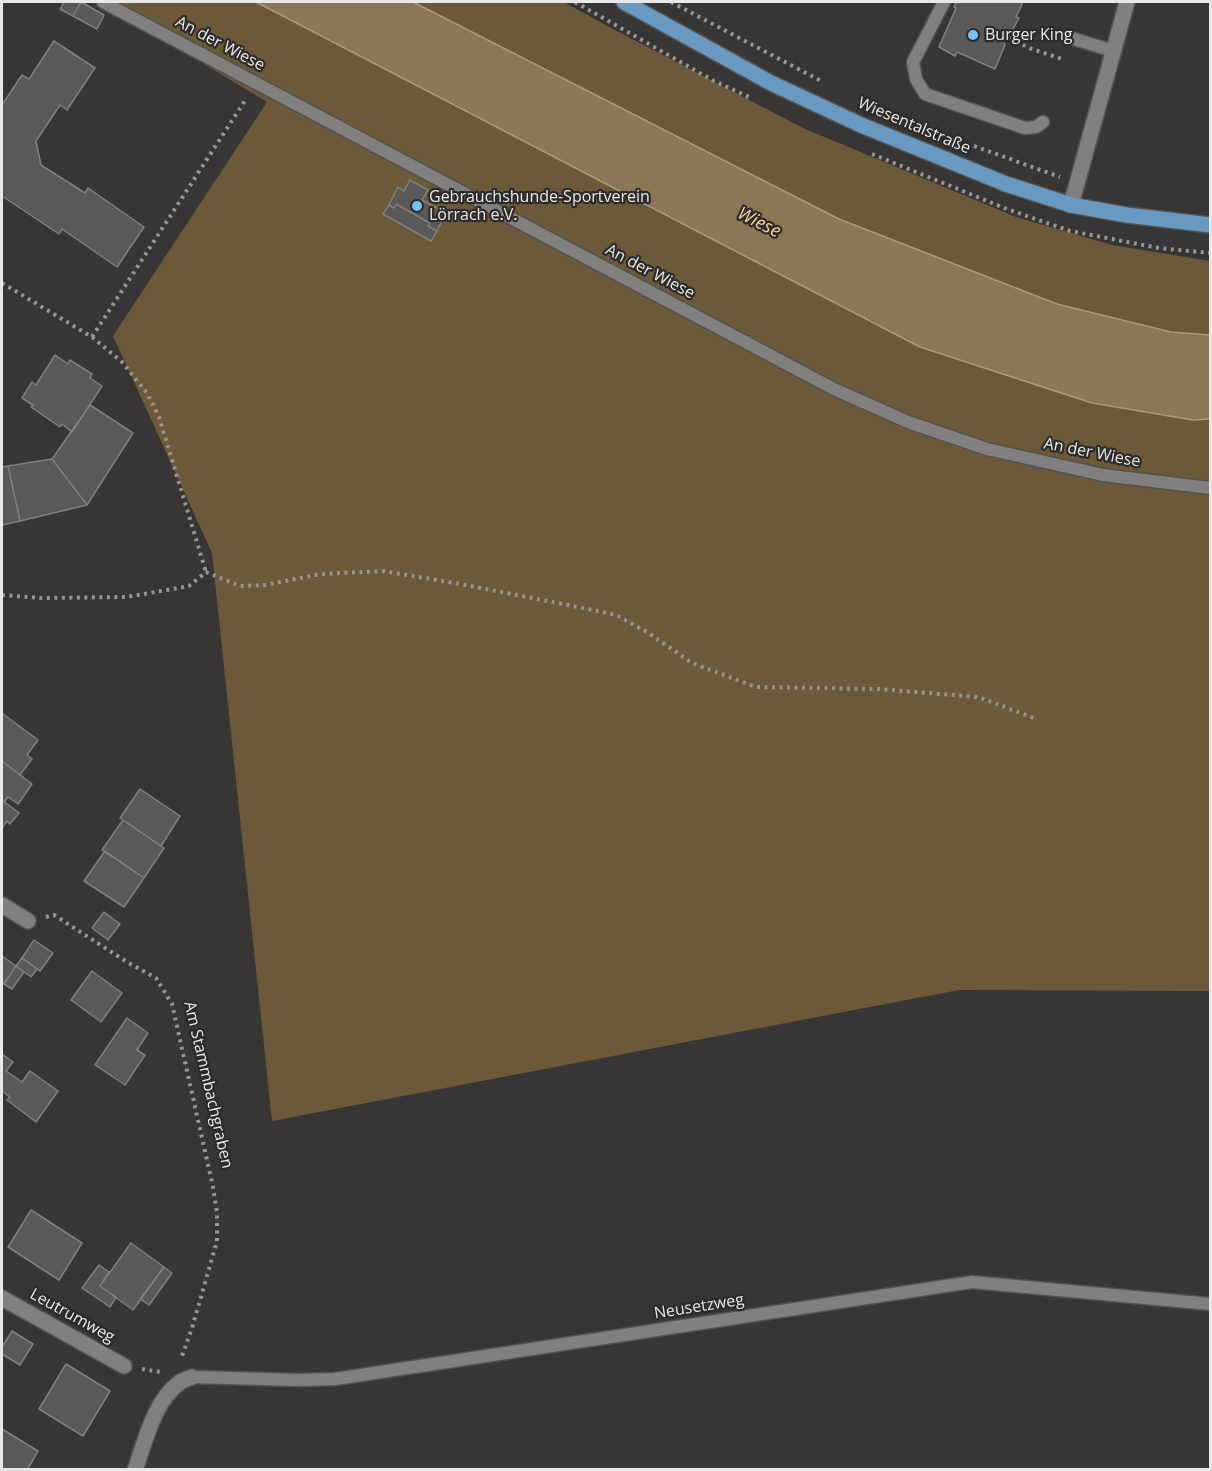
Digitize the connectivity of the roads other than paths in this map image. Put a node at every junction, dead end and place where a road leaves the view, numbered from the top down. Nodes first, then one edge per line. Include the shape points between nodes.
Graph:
1 (103, 2) edge
2 (624, 2) edge
3 (944, 2) edge
4 (1128, 2) edge
5 (1068, 37) dead end
6 (1113, 51) junction
7 (1042, 122) dead end
8 (1071, 205) junction
9 (1210, 225) edge
10 (1210, 488) edge
11 (2, 904) edge
12 (28, 921) road end
13 (2, 1298) edge
14 (1210, 1304) edge
15 (124, 1366) dead end
16 (192, 1377) joint
17 (135, 1470) edge

1 - 10 lane, An der Wiese via 834,388 908,423 987,449 1103,475
2 - 8 main road, Wiesentalstraße via 771,83 861,125 1006,184
3 - 7 lane via 913,62 916,79 925,93 1025,129
4 - 6 street
5 - 6 lane
6 - 8 street
8 - 9 main road, Wiesentalstraße
11 - 12 street
13 - 15 street, Leutrumweg
14 - 16 lane, Neusetzweg via 972,1282 335,1379
16 - 17 street via 179,1383 163,1400

